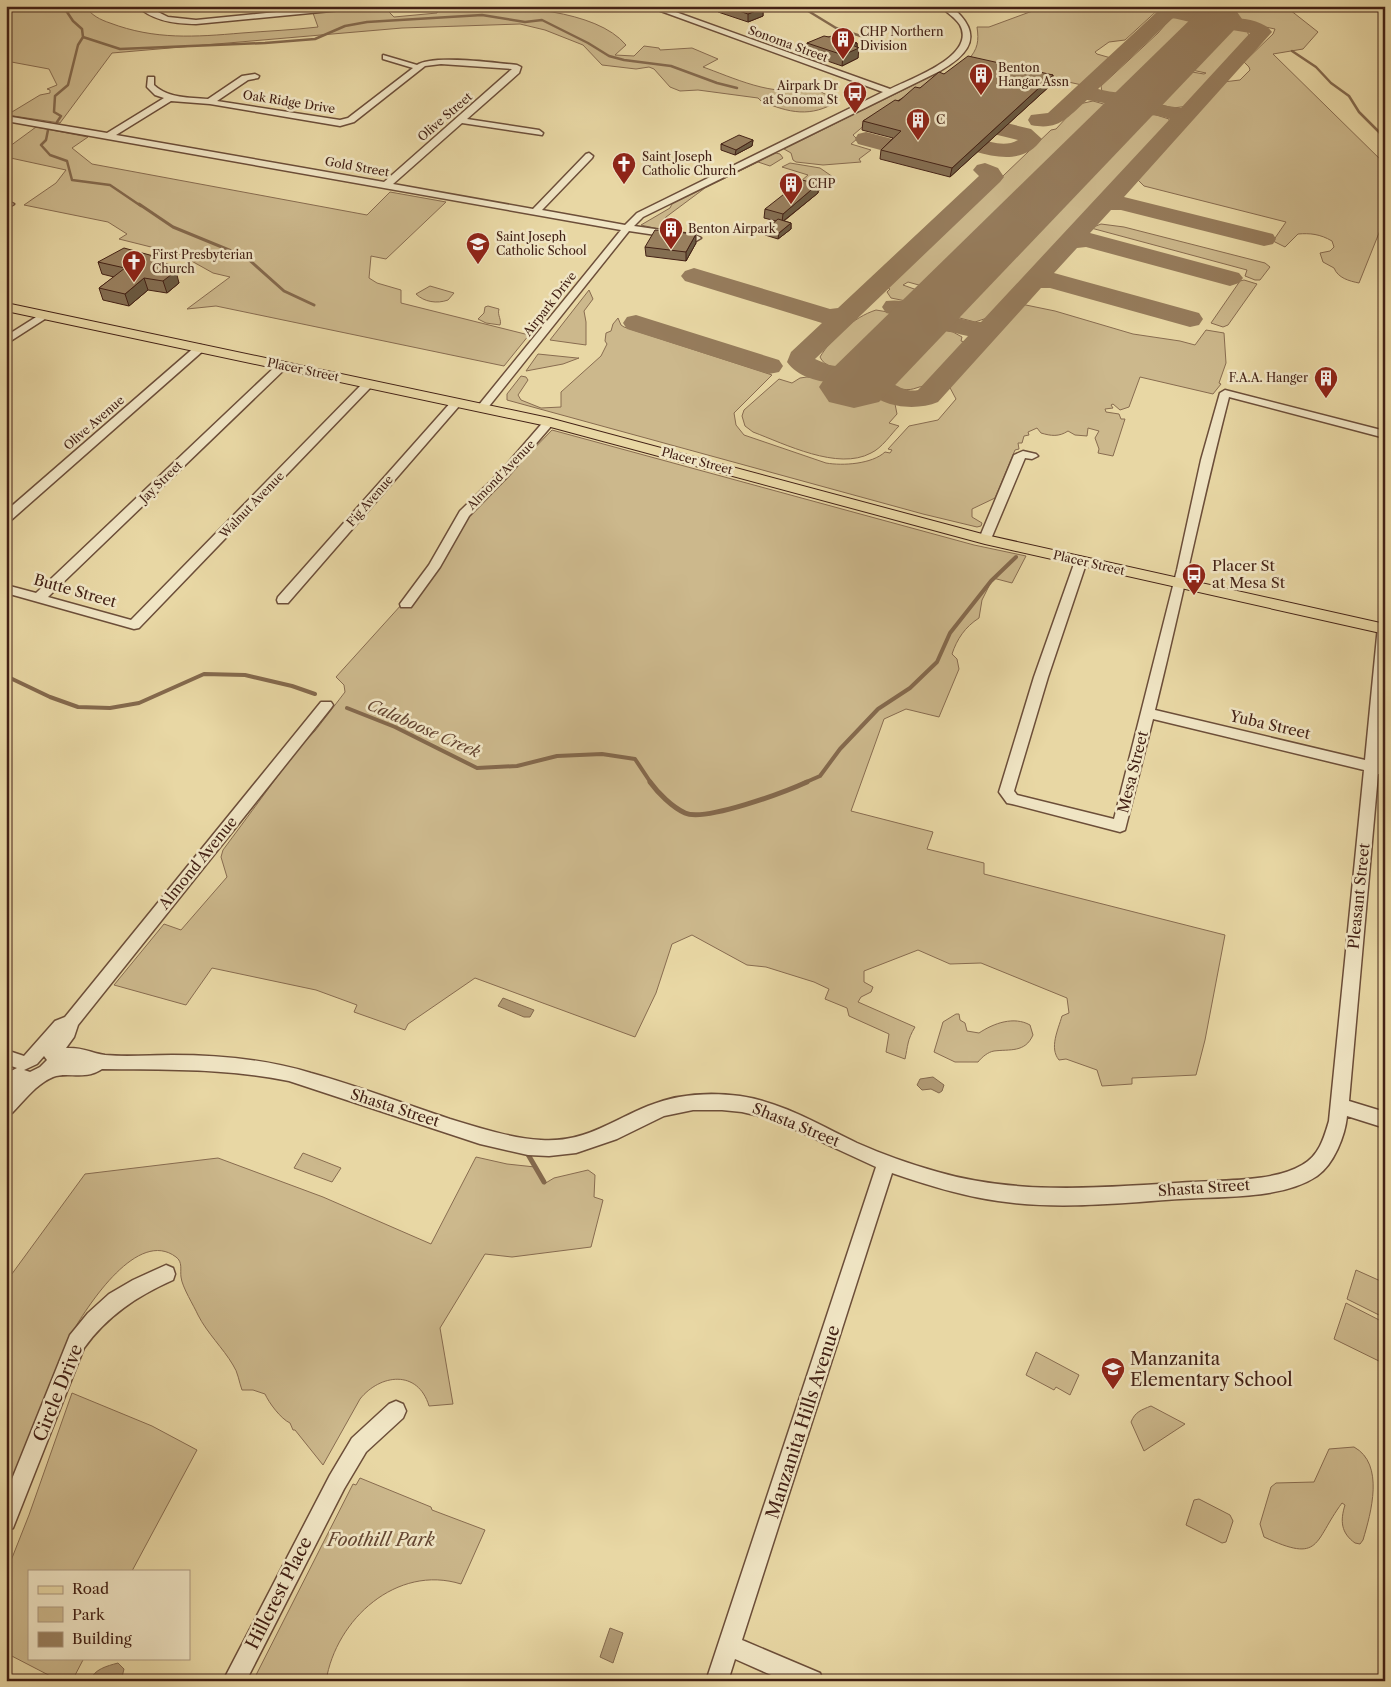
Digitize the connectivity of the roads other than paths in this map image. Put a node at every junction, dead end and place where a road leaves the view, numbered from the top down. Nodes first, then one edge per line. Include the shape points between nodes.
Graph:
1 (141, 6) edge
2 (362, 6) edge
3 (651, 6) edge
4 (944, 6) edge
5 (386, 58) dead end
6 (517, 66) joint
7 (417, 67) junction
8 (255, 76) dead end
9 (151, 79) dead end
10 (890, 92) junction
11 (170, 98) junction
12 (210, 102) junction
13 (8, 120) edge
14 (460, 120) junction
15 (540, 133) dead end
16 (108, 136) junction
17 (588, 156) dead end
18 (386, 185) junction
19 (535, 212) junction
20 (626, 228) junction
21 (696, 238) edge
22 (6, 307) edge
23 (44, 315) junction
24 (6, 342) edge
25 (200, 348) junction
26 (283, 365) junction
27 (368, 384) junction
28 (456, 403) junction
29 (482, 408) junction
30 (549, 422) junction
31 (1385, 435) edge
32 (1032, 456) dead end
33 (6, 518) edge
34 (985, 539) junction
35 (1081, 561) junction
36 (1179, 584) junction
37 (6, 589) edge
38 (39, 598) junction
39 (283, 600) dead end
40 (406, 604) dead end
41 (134, 625) joint
42 (1385, 628) edge
43 (326, 705) dead end
44 (1148, 713) junction
45 (1378, 768) edge
46 (6, 1057) edge
47 (30, 1068) edge
48 (7, 1100) edge
49 (1338, 1106) junction
50 (1385, 1120) edge
51 (887, 1162) junction
52 (166, 1274) dead end
53 (396, 1411) dead end
54 (6, 1521) edge
55 (728, 1645) junction
56 (234, 1681) edge
57 (717, 1681) edge
58 (812, 1681) edge

1 - 2 street via 159,17 178,22
3 - 10 street, Sonoma Street
4 - 10 street, Airpark Drive via 961,20 968,33 962,52 944,66
5 - 7 street
6 - 7 street, Oak Ridge Drive via 441,62
6 - 14 street, Olive Street via 516,71
7 - 12 street, Oak Ridge Drive via 345,122 325,122
8 - 12 street via 245,78
9 - 11 street via 150,85 154,90
10 - 20 street, Airpark Drive via 652,208
11 - 12 street, Oak Ridge Drive
11 - 16 street
13 - 16 street, Gold Street
14 - 15 street
14 - 18 street, Olive Street
16 - 18 street, Gold Street
17 - 19 street
18 - 19 street, Gold Street
19 - 20 street, Gold Street
20 - 21 street, Gold Street
20 - 29 street, Airpark Drive
22 - 23 main road, Placer Street
23 - 24 street
23 - 25 main road, Placer Street
25 - 26 main road, Placer Street
25 - 33 street, Olive Avenue
26 - 27 main road, Placer Street
26 - 38 street, Jay Street
27 - 28 main road, Placer Street
27 - 41 street, Walnut Avenue
28 - 29 main road, Placer Street
28 - 39 street, Fig Avenue
29 - 30 main road, Placer Street
30 - 34 main road, Placer Street
30 - 40 street, Almond Avenue via 464,514 434,567
31 - 36 street, Mesa Street via 1225,393
32 - 34 street via 1020,455
34 - 35 main road, Placer Street
35 - 36 main road, Placer Street
35 - 44 street, Mesa Street via 1041,677 1008,785 1008,795 1012,799 1120,826
36 - 42 main road, Placer Street
36 - 44 street, Mesa Street
37 - 38 street, Butte Street
38 - 41 street, Butte Street
42 - 45 street, Pleasant Street
43 - 47 street, Almond Avenue via 71,1022 68,1032
44 - 45 street, Yuba Street
45 - 49 street, Pleasant Street
46 - 47 street, Shasta Street
47 - 48 street, Almond Avenue
47 - 48 street via 8,1081
47 - 51 street, Shasta Street via 90,1068 99,1062 191,1062 255,1067 308,1080 503,1144 546,1149 562,1148 608,1135 664,1108 692,1102 732,1103 777,1114
49 - 50 street
49 - 51 street, Shasta Street via 1333,1138 1314,1168 1296,1176 1259,1184 1107,1195 1039,1196 962,1186
51 - 55 street, Manzanita Hills Avenue
52 - 54 street, Circle Drive via 116,1299 77,1342
53 - 56 street, Hillcrest Place via 359,1445 336,1482
55 - 57 street, Manzanita Hills Avenue
55 - 58 street

